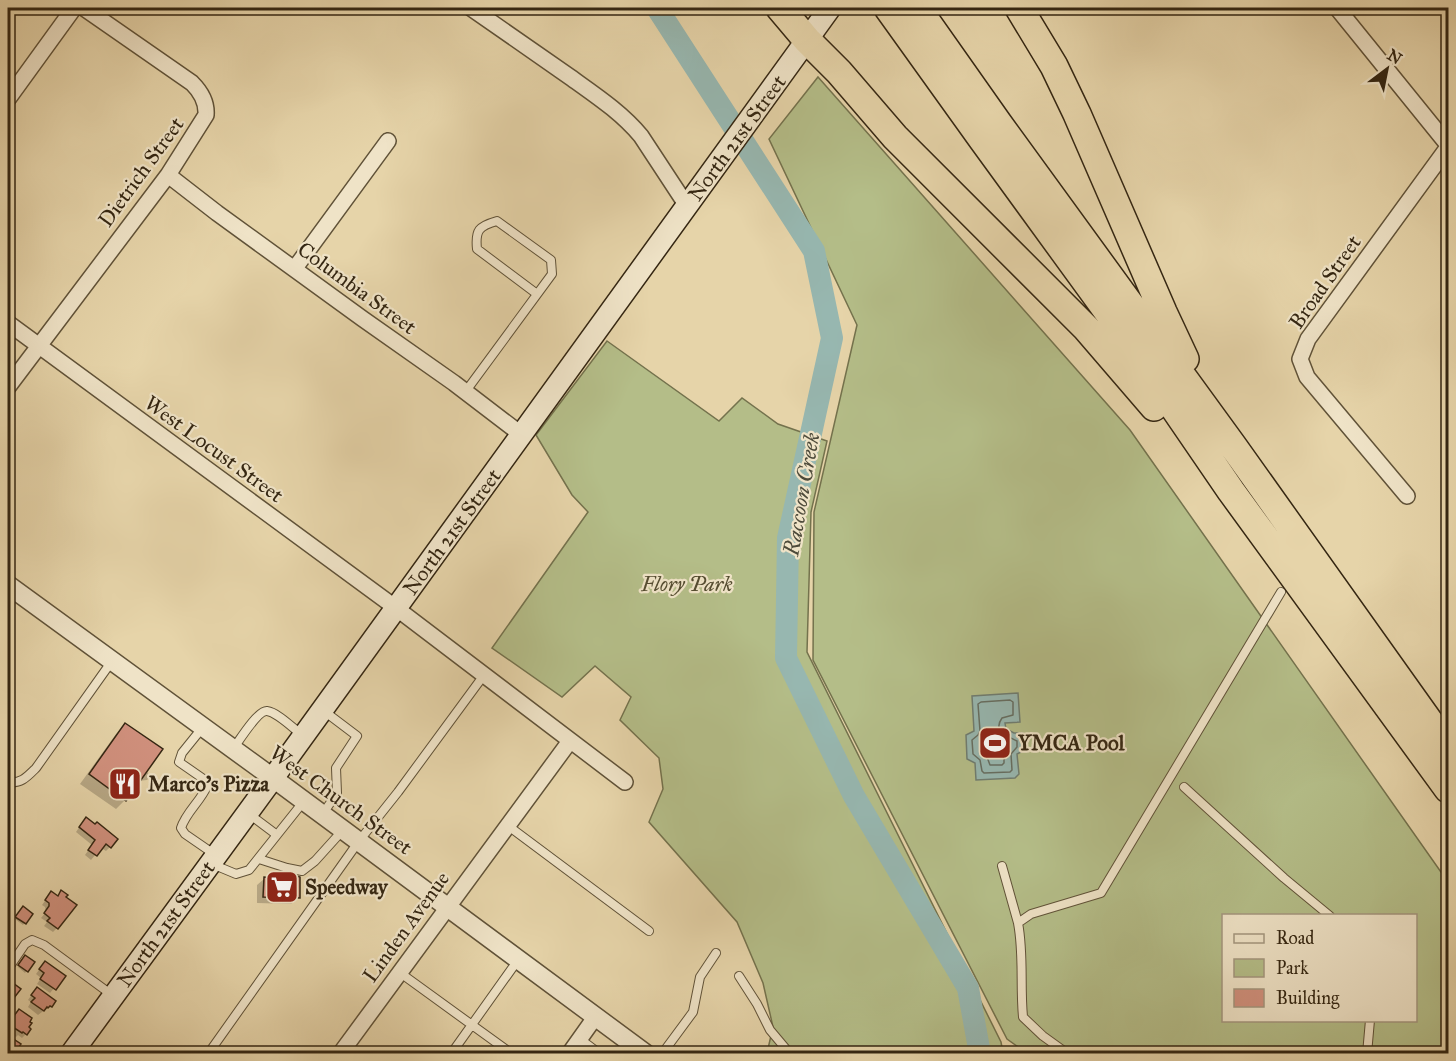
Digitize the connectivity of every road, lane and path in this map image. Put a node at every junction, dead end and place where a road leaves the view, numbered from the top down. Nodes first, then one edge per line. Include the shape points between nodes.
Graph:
1 (74, 8) edge
2 (84, 8) edge
3 (471, 8) edge
4 (780, 8) edge
5 (830, 8) edge
6 (1019, 8) edge
7 (1336, 8) edge
8 (901, 13) edge
9 (807, 40) junction
10 (8, 99) edge
11 (388, 141) dead end
12 (1449, 146) edge
13 (168, 175) junction
14 (687, 206) junction
15 (295, 268) junction
16 (537, 294) junction
17 (8, 323) edge
18 (38, 346) junction
19 (8, 387) edge
20 (466, 392) junction
21 (522, 435) junction
22 (1233, 446) junction
23 (1231, 491) junction
24 (1407, 496) dead end
25 (8, 585) edge
26 (1281, 592) dead end
27 (396, 608) junction
28 (112, 661) junction
29 (484, 675) junction
30 (322, 710) junction
31 (203, 727) junction
32 (304, 736) junction
33 (570, 741) junction
34 (1449, 748) edge
35 (233, 749) junction
36 (273, 778) junction
37 (8, 782) edge
38 (625, 782) dead end
39 (1184, 787) dead end
40 (1449, 789) edge
41 (304, 801) junction
42 (247, 813) junction
43 (322, 815) junction
44 (507, 825) junction
45 (343, 830) junction
46 (277, 835) junction
47 (358, 841) junction
48 (213, 859) junction
49 (259, 859) junction
50 (1002, 866) dead end
51 (447, 907) junction
52 (1329, 914) edge
53 (1018, 923) junction
54 (649, 931) dead end
55 (716, 953) dead end
56 (519, 960) junction
57 (8, 969) edge
58 (399, 972) junction
59 (739, 976) dead end
60 (113, 996) junction
61 (596, 1016) junction
62 (1370, 1022) edge
63 (472, 1025) junction
64 (580, 1039) junction
65 (71, 1053) edge
66 (208, 1053) edge
67 (340, 1053) edge
68 (451, 1053) edge
69 (512, 1053) edge
70 (569, 1053) edge
71 (600, 1053) edge
72 (646, 1053) edge
73 (662, 1053) edge
74 (785, 1053) edge
75 (1068, 1053) edge
76 (1367, 1053) edge

1 - 10 street
2 - 13 street, Dietrich Street via 192,82 202,95 206,115
3 - 14 street via 589,90 633,126
4 - 9 highway
5 - 9 main road, North 21st Street
6 - 22 highway via 1054,66 1162,312 1191,372 1222,416
7 - 12 street
8 - 22 highway via 998,123
8 - 23 highway via 981,139 1116,323
9 - 14 main road, North 21st Street
9 - 23 highway via 896,137 1086,328 1199,464
11 - 15 street
12 - 24 street, Broad Street via 1308,339 1300,359 1307,377
13 - 15 street, Columbia Street
13 - 18 street, Dietrich Street
14 - 21 main road, North 21st Street
15 - 20 street, Columbia Street
16 - 16 lane via 552,274 551,260 497,221 484,225 476,236 477,249
16 - 20 lane
17 - 18 street, West Locust Street
18 - 19 street, Dietrich Street
18 - 27 street, West Locust Street
20 - 21 street, Columbia Street
21 - 27 main road, North 21st Street
22 - 34 highway
23 - 40 highway
25 - 28 street, West Church Street
26 - 53 lane via 1101,893 1031,914
27 - 29 street, West Locust Street
27 - 30 main road, North 21st Street
28 - 31 street, West Church Street
28 - 37 lane via 36,768 24,780
29 - 33 street, West Locust Street
29 - 47 lane
30 - 32 main road, North 21st Street
30 - 43 lane via 357,736 336,768 337,793
31 - 35 street, West Church Street
31 - 48 lane via 179,762 205,780 207,786 181,828
32 - 35 lane via 266,711 261,712
32 - 36 main road, North 21st Street
33 - 38 street, West Locust Street
33 - 44 street, Linden Avenue
35 - 36 street, West Church Street
36 - 41 street, West Church Street
36 - 42 main road, North 21st Street
39 - 52 lane
41 - 43 street, West Church Street
41 - 46 lane
42 - 46 lane
42 - 48 main road, North 21st Street
43 - 45 street, West Church Street
44 - 51 street, Linden Avenue
44 - 54 lane
45 - 47 street, West Church Street
45 - 49 lane via 302,871
46 - 49 lane
47 - 51 street, West Church Street
47 - 66 lane
48 - 49 lane via 236,874 249,870
48 - 60 main road, North 21st Street
50 - 53 lane
51 - 56 street, West Church Street
51 - 58 street, Linden Avenue
53 - 75 lane via 1022,939 1023,1017
55 - 73 lane via 700,977 693,1012
56 - 61 street, West Church Street
56 - 63 lane
57 - 60 lane via 32,940
58 - 63 lane
58 - 67 street, Linden Avenue
59 - 74 lane
60 - 65 main road, North 21st Street
61 - 64 street
61 - 72 street, West Church Street
62 - 76 lane
63 - 68 lane
63 - 69 lane
64 - 70 street
64 - 71 lane

